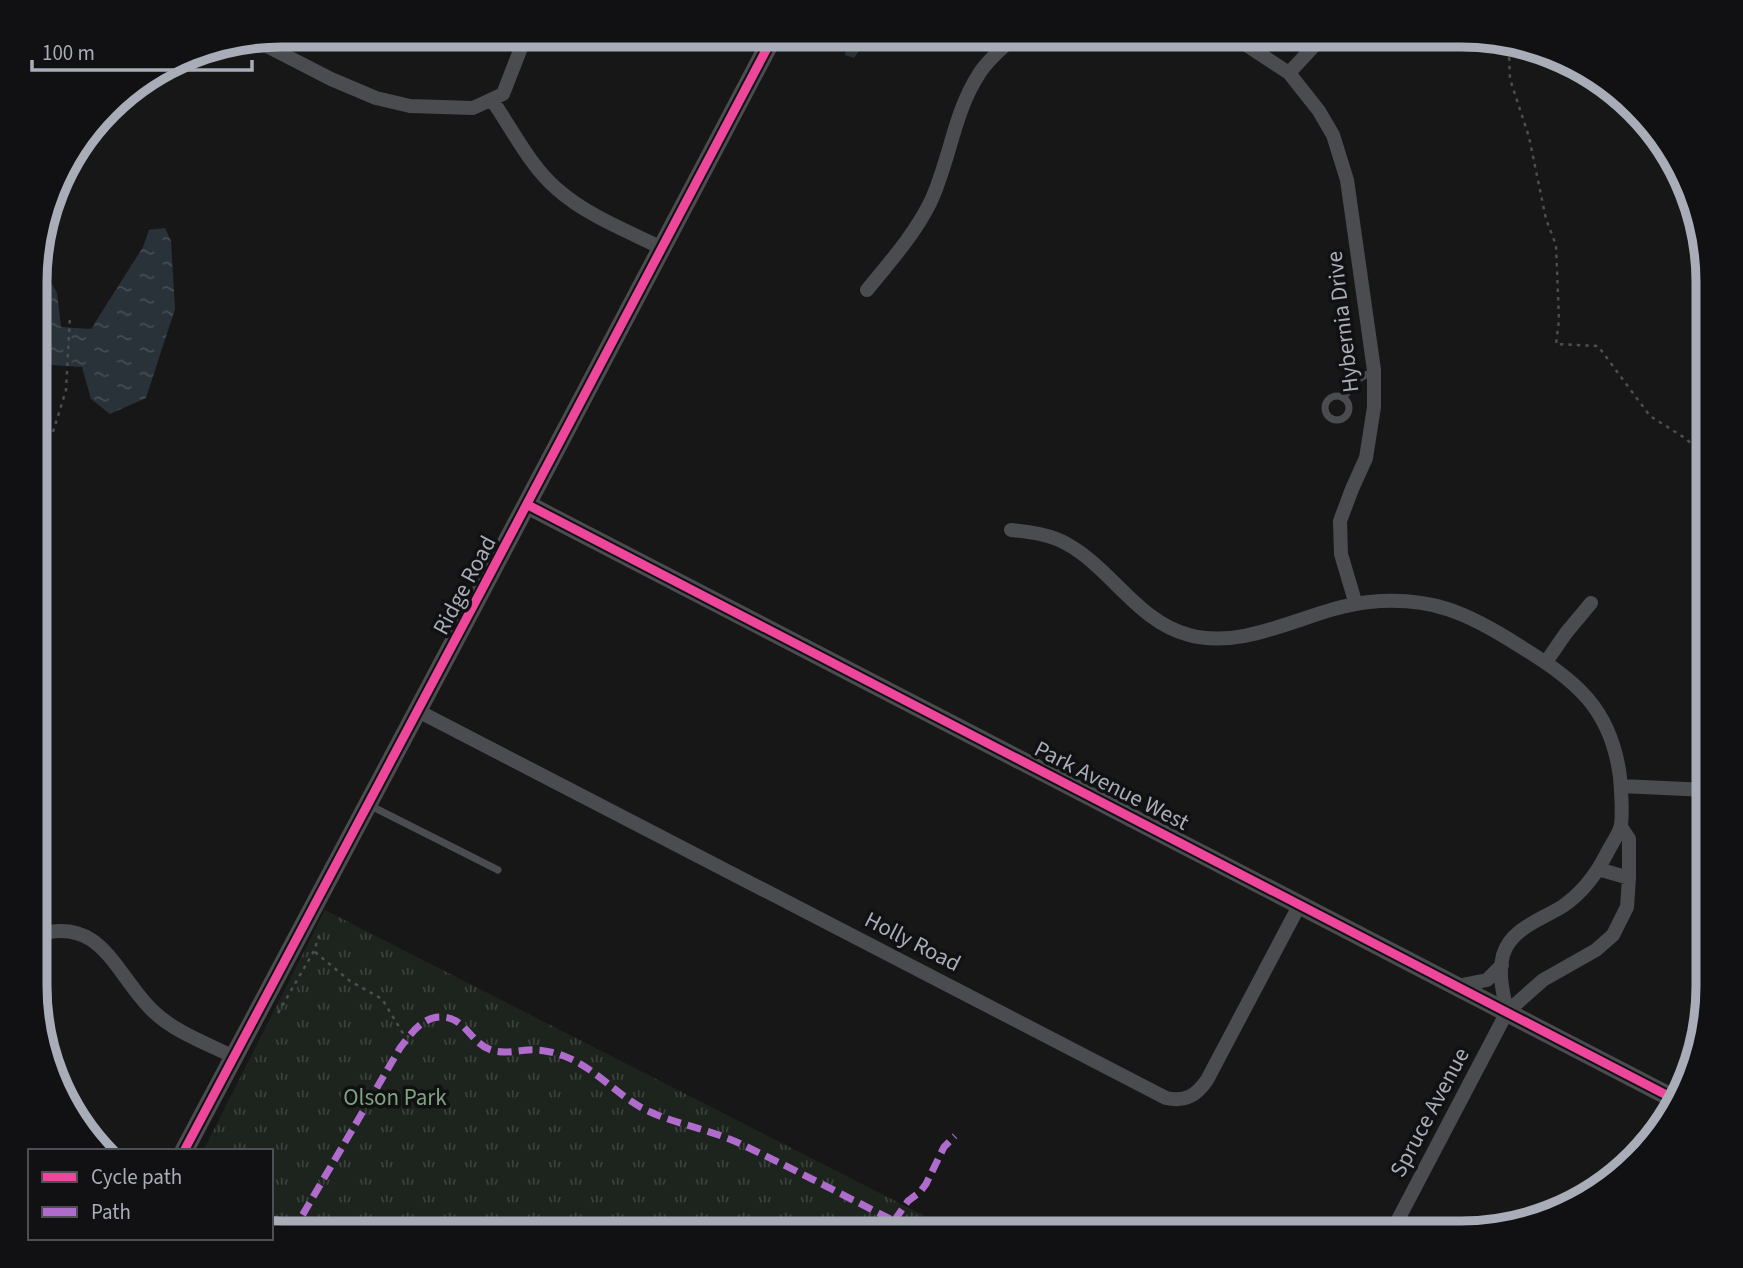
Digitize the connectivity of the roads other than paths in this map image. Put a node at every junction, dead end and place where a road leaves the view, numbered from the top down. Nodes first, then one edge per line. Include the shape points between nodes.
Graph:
1 (271, 48) edge
2 (521, 48) edge
3 (767, 48) edge
4 (1003, 48) edge
5 (1251, 48) edge
6 (1313, 48) edge
7 (1289, 73) junction
8 (492, 100) junction
9 (662, 248) junction
10 (867, 290) dead end
11 (1374, 371) junction
12 (1343, 398) dead end
13 (528, 505) junction
14 (1011, 530) dead end
15 (1591, 603) dead end
16 (1353, 604) junction
17 (1546, 662) junction
18 (418, 710) junction
19 (1621, 786) junction
20 (1695, 789) edge
21 (368, 804) junction
22 (1621, 827) junction
23 (1598, 869) junction
24 (498, 870) dead end
25 (1629, 878) junction
26 (1300, 904) junction
27 (48, 930) edge
28 (1502, 965) junction
29 (1457, 986) junction
30 (1507, 1012) junction
31 (234, 1057) junction
32 (1668, 1096) edge
33 (185, 1149) edge
34 (1397, 1221) edge

1 - 8 street via 376,98 410,106 473,108
2 - 8 street via 503,94
3 - 9 street, Ridge Road
4 - 10 street via 981,71 965,98 929,204
5 - 7 street, Hybernia Drive
6 - 7 street
7 - 11 street, Hybernia Drive via 1320,110 1341,155
8 - 9 street via 556,189 595,215
9 - 13 street, Ridge Road
11 - 12 lane via 1357,380
11 - 16 street, Hybernia Drive via 1367,454 1339,529 1340,554
13 - 18 street, Ridge Road
13 - 26 street, Park Avenue West
14 - 16 street via 1067,544 1155,620 1189,635 1220,639
15 - 17 street
16 - 17 street via 1409,601 1444,607 1479,620
17 - 19 street via 1594,704 1617,757
18 - 21 street, Ridge Road
18 - 26 street, Holly Road via 1166,1098 1193,1096 1207,1080
19 - 20 street
19 - 22 street
21 - 24 lane
21 - 31 street, Ridge Road
22 - 23 street
22 - 25 street via 1629,839
23 - 25 street
23 - 28 street via 1565,904 1529,924 1509,945
25 - 30 street via 1627,907 1614,935
26 - 29 street, Park Avenue West
27 - 31 street via 69,932 102,945 155,1013
28 - 29 street via 1487,980
28 - 30 street
29 - 30 street, Park Avenue West
30 - 32 street, Park Avenue West
30 - 34 street, Spruce Avenue
31 - 33 street, Ridge Road

